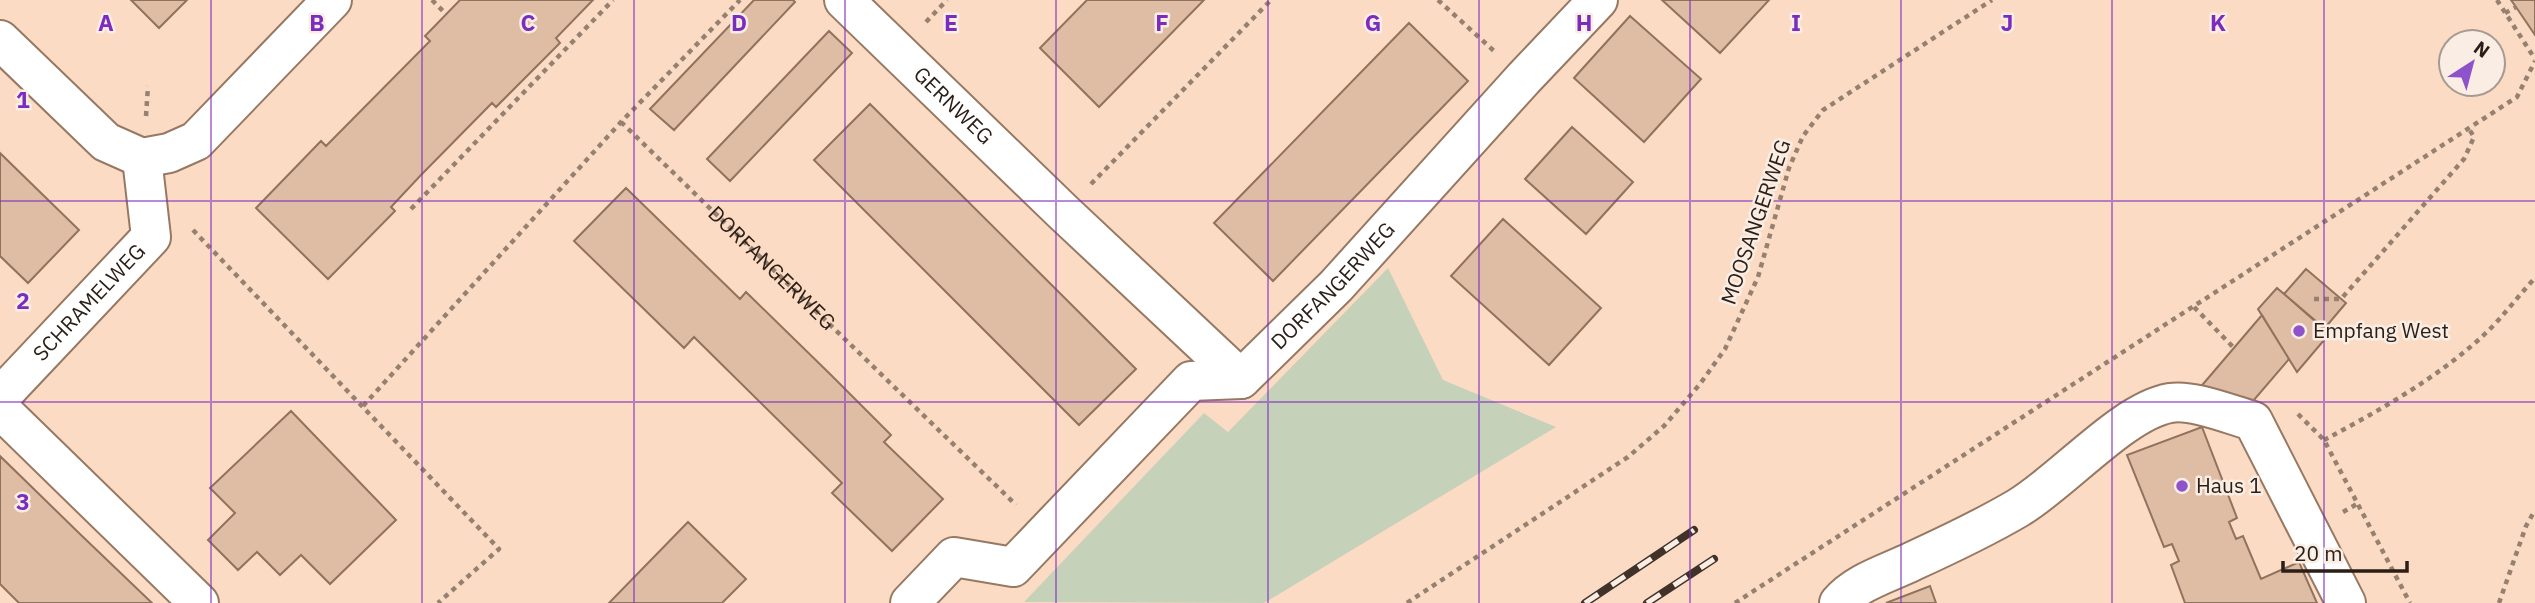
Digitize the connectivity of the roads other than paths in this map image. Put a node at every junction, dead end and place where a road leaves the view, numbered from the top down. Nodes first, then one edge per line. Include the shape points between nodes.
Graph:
1 (332, 0) edge
2 (844, 0) edge
3 (1598, 0) edge
4 (0, 40) edge
5 (142, 158) junction
6 (1241, 379) junction
7 (0, 397) edge
8 (0, 409) edge
9 (199, 603) edge
10 (910, 603) edge
11 (1839, 603) edge
12 (2346, 603) edge

1 - 5 street via 196,141
2 - 6 street, GERNWEG
3 - 6 street, DORFANGERWEG via 1336,286
4 - 5 street via 106,142
5 - 7 street, SCHRAMELWEG via 151,237
6 - 10 street via 1191,381 1013,566 954,557
8 - 9 street
11 - 12 street via 1860,586 2017,509 2115,431 2171,402 2253,421

